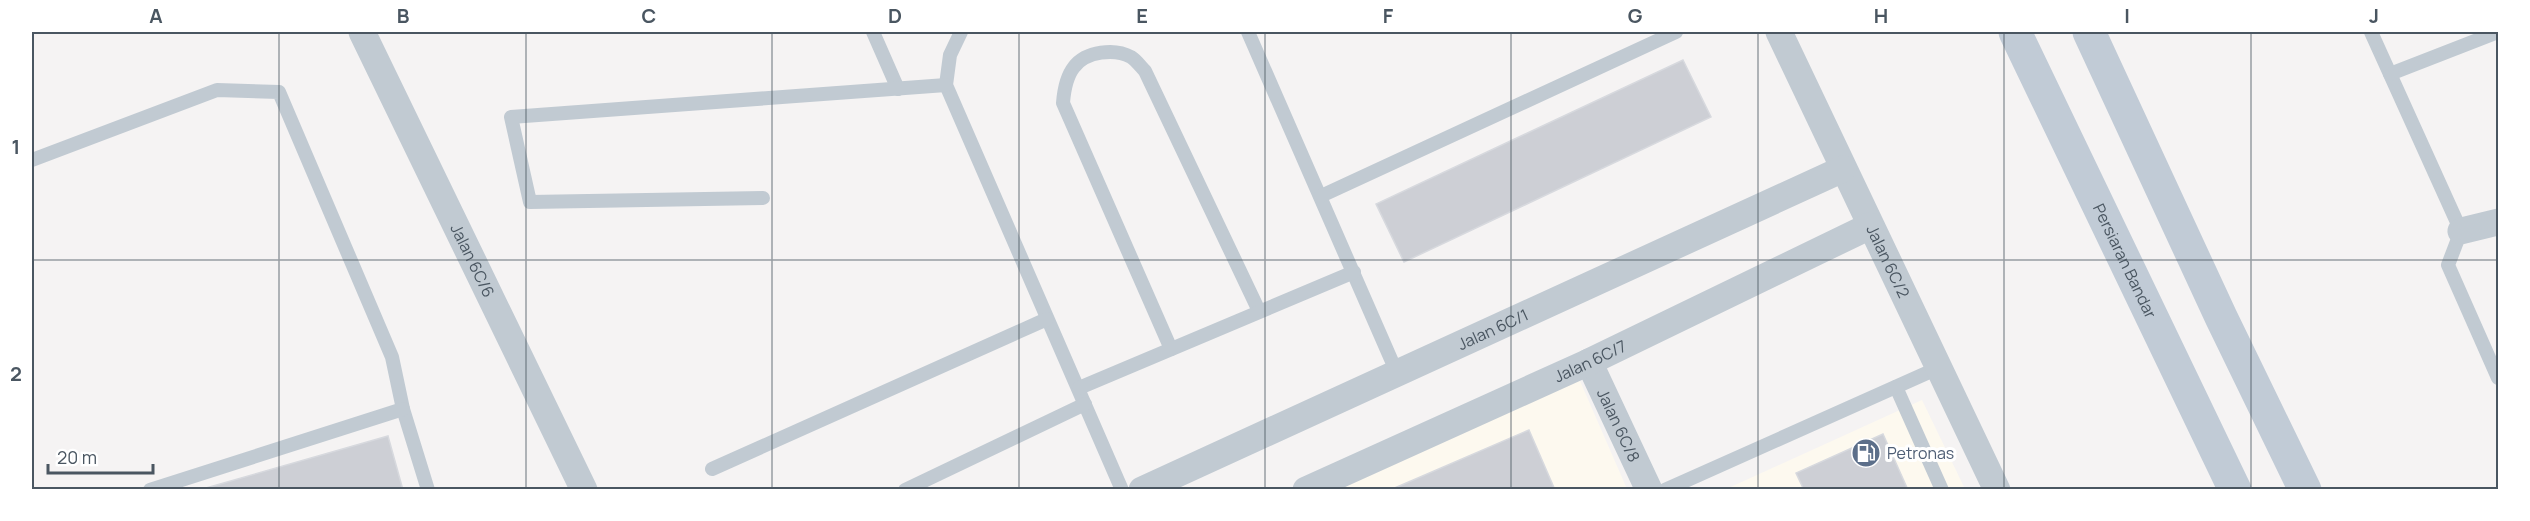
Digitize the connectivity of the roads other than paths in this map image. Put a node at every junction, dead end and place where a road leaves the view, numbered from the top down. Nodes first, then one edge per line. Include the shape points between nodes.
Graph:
1 (362, 32) edge
2 (873, 32) edge
3 (961, 32) edge
4 (1248, 32) edge
5 (1676, 32) edge
6 (1779, 32) edge
7 (2015, 32) edge
8 (2089, 32) edge
9 (2371, 32) edge
10 (2499, 32) edge
11 (2390, 74) junction
12 (946, 85) junction
13 (897, 89) junction
14 (32, 160) edge
15 (1843, 169) junction
16 (1321, 196) junction
17 (763, 198) dead end
18 (2499, 222) edge
19 (1870, 226) junction
20 (2461, 231) junction
21 (1354, 272) junction
22 (1259, 311) junction
23 (1047, 319) junction
24 (1171, 349) junction
25 (1590, 362) junction
26 (1938, 368) junction
27 (1397, 373) junction
28 (2499, 378) edge
29 (1896, 387) junction
30 (1079, 388) junction
31 (1085, 404) junction
32 (403, 409) junction
33 (712, 469) dead end
34 (150, 489) edge
35 (428, 489) edge
36 (584, 489) edge
37 (905, 489) edge
38 (1122, 489) edge
39 (1142, 489) edge
40 (1306, 489) edge
41 (1649, 489) edge
42 (1665, 489) edge
43 (1942, 489) edge
44 (1997, 489) edge
45 (2235, 489) edge
46 (2305, 489) edge

1 - 36 street, Jalan 6C/6
2 - 13 lane
3 - 12 lane via 950,55
4 - 16 lane
5 - 16 lane
6 - 15 street, Jalan 6C/2
7 - 45 main road, Persiaran Bandar
8 - 46 main road
9 - 11 lane
10 - 11 lane
11 - 20 lane
12 - 13 lane
12 - 23 lane
13 - 17 lane via 511,117 530,202
14 - 32 lane via 217,90 279,92 392,357
15 - 19 street, Jalan 6C/2
15 - 27 street, Jalan 6C/1
16 - 21 lane
18 - 20 street
19 - 25 street, Jalan 6C/7
19 - 26 street, Jalan 6C/2
20 - 28 lane via 2448,265
21 - 22 lane
21 - 27 lane
22 - 24 lane
22 - 24 lane via 1145,71 1132,57 1112,52 1091,54 1074,65 1065,83 1063,103
23 - 30 lane
23 - 33 lane
24 - 30 lane
25 - 40 street, Jalan 6C/7
25 - 41 street, Jalan 6C/8
26 - 29 lane
26 - 44 street, Jalan 6C/2
27 - 39 street, Jalan 6C/1
29 - 42 lane
29 - 43 lane
30 - 31 lane
31 - 37 lane
31 - 38 lane
32 - 34 lane
32 - 35 lane

